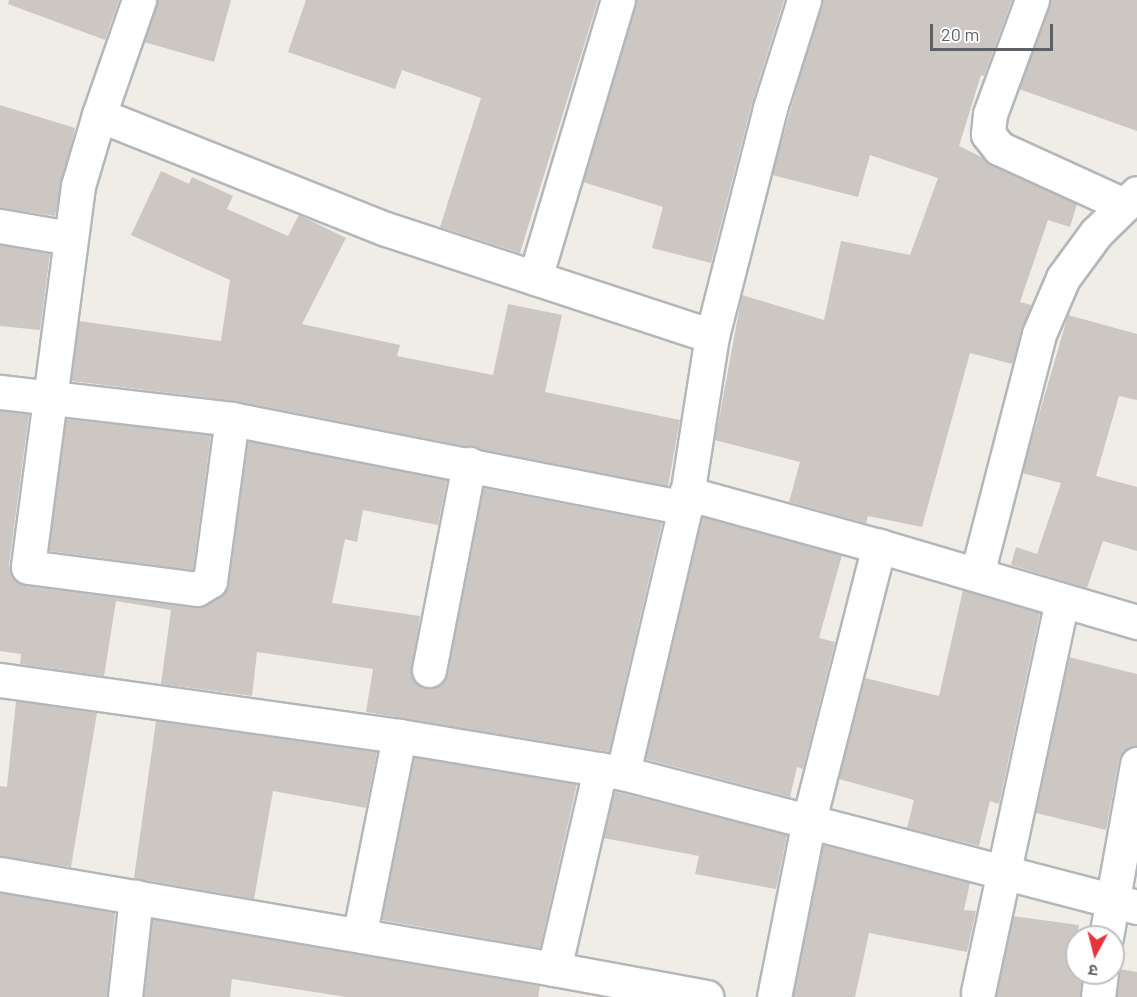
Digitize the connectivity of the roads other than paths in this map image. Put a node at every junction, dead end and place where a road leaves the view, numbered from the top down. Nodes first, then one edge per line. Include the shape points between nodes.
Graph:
1 (139, 0) edge
2 (618, 0) edge
3 (804, 0) edge
4 (1032, 0) edge
5 (99, 115) junction
6 (1131, 199) edge
7 (0, 226) edge
8 (70, 238) junction
9 (535, 278) junction
10 (712, 336) junction
11 (0, 392) edge
12 (52, 398) junction
13 (232, 419) junction
14 (469, 464) junction
15 (686, 501) junction
16 (879, 546) junction
17 (977, 574) junction
18 (1062, 601) junction
19 (1137, 622) edge
20 (429, 670) dead end
21 (0, 680) edge
22 (399, 736) junction
23 (1137, 764) edge
24 (612, 771) junction
25 (809, 820) junction
26 (1002, 871) junction
27 (0, 874) edge
28 (136, 897) junction
29 (1124, 904) edge
30 (1113, 925) edge
31 (360, 932) junction
32 (554, 969) junction
33 (978, 992) dead end
34 (125, 997) edge
35 (706, 997) edge
36 (774, 997) edge

1 - 5 street
2 - 9 street
3 - 10 street via 770,108
4 - 6 street via 990,114 988,134 999,148
5 - 8 street via 78,186
5 - 9 street via 386,230
6 - 17 street via 1063,278 1040,334
7 - 8 street
8 - 12 street
9 - 10 street
10 - 15 street
11 - 12 street
12 - 13 street
12 - 13 street via 28,567 197,589 210,581
13 - 14 street
14 - 15 street
14 - 20 street
15 - 16 street
15 - 24 street
16 - 17 street
16 - 25 street
17 - 18 street
18 - 19 street
18 - 26 street
21 - 22 street
22 - 24 street
22 - 31 street
23 - 29 street
24 - 25 street
24 - 32 street
25 - 26 street
25 - 36 street
26 - 29 street
26 - 33 street
27 - 28 street
28 - 31 street
28 - 34 street
29 - 30 street
31 - 32 street
32 - 35 street

